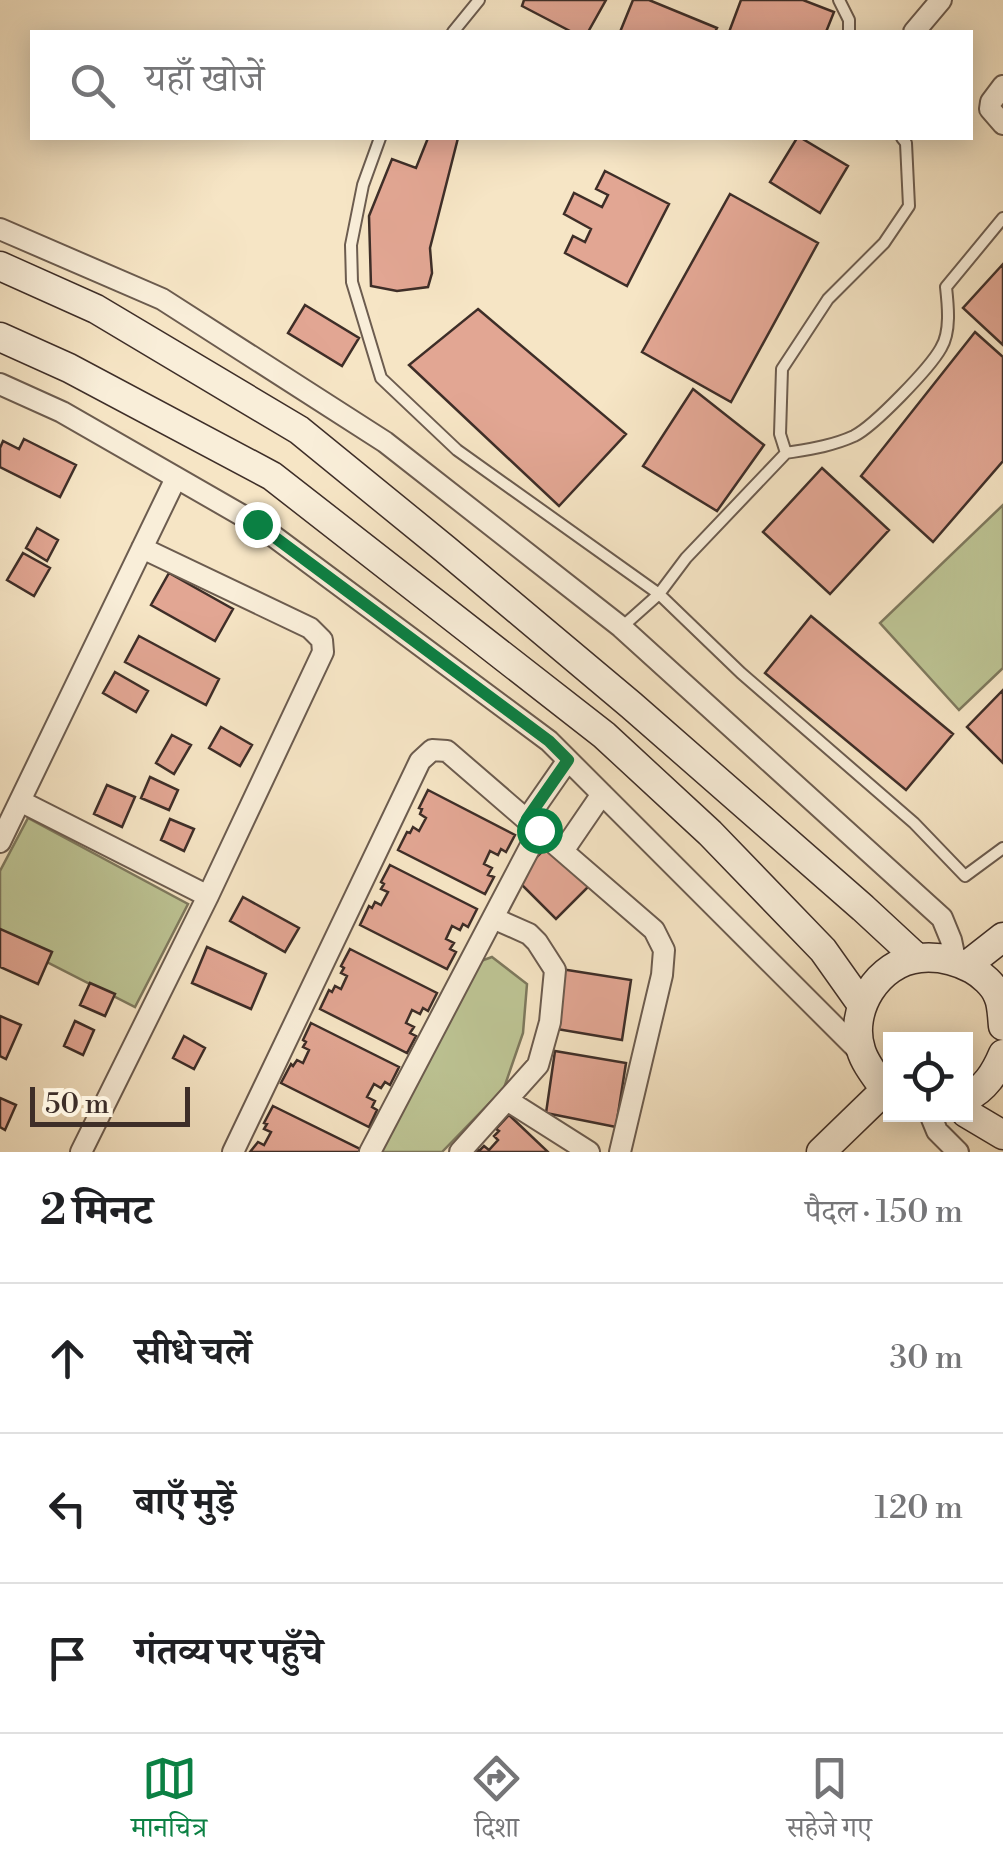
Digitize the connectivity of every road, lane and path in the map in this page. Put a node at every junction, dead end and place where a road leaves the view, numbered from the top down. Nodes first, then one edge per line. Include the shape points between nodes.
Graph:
1 (480, 0) edge
2 (840, 0) edge
3 (942, 0) edge
4 (454, 30) edge
5 (850, 30) edge
6 (916, 30) edge
7 (1003, 86) edge
8 (1003, 124) edge
9 (379, 140) edge
10 (904, 140) edge
11 (1003, 218) edge
12 (0, 229) edge
13 (0, 266) edge
14 (0, 337) edge
15 (0, 384) edge
16 (786, 453) junction
17 (176, 478) junction
18 (142, 548) junction
19 (659, 594) junction
20 (621, 627) junction
21 (568, 760) junction
22 (602, 794) junction
23 (20, 801) junction
24 (533, 825) junction
25 (0, 842) edge
26 (1003, 848) edge
27 (562, 851) junction
28 (208, 896) junction
29 (493, 918) junction
30 (1003, 937) edge
31 (917, 958) junction
32 (960, 963) junction
33 (1001, 996) edge
34 (862, 1005) junction
35 (1003, 1026) edge
36 (861, 1052) junction
37 (1003, 1054) edge
38 (883, 1084) edge
39 (973, 1094) edge
40 (883, 1096) edge
41 (507, 1100) junction
42 (973, 1117) edge
43 (933, 1122) edge
44 (1003, 1135) edge
45 (80, 1152) edge
46 (232, 1152) edge
47 (370, 1152) edge
48 (460, 1152) edge
49 (589, 1152) edge
50 (620, 1152) edge
51 (821, 1152) edge
52 (958, 1152) edge

1 - 4 lane
2 - 5 lane
3 - 6 street
7 - 8 street via 990,109
9 - 19 lane via 351,245 352,282 381,378 456,450
10 - 16 lane via 909,206 884,243 828,299 782,368 780,434
11 - 16 lane via 946,287 943,346 910,385 858,434
12 - 20 street via 162,299 385,442
13 - 31 street via 96,309 300,430 631,705
14 - 34 street via 272,476 604,735 823,950
15 - 17 street
16 - 19 lane
17 - 18 street
17 - 21 street via 257,524
18 - 23 street
18 - 28 street via 310,628 322,640 323,652
19 - 20 lane
19 - 26 lane via 965,876
20 - 32 street via 942,918
21 - 22 street
21 - 24 street
22 - 27 street
22 - 36 street
23 - 25 street
23 - 28 street
24 - 27 street
24 - 29 street
24 - 46 street via 448,751 432,750 420,761
27 - 50 street via 654,930 664,950
28 - 45 street
29 - 41 street via 529,934 555,970 538,1066
29 - 47 street
30 - 32 street
31 - 32 street
31 - 34 street via 874,983
32 - 33 street
33 - 35 street
34 - 36 street
36 - 38 street
37 - 39 street
40 - 51 street
41 - 48 street
41 - 49 street
42 - 44 street
43 - 52 street

